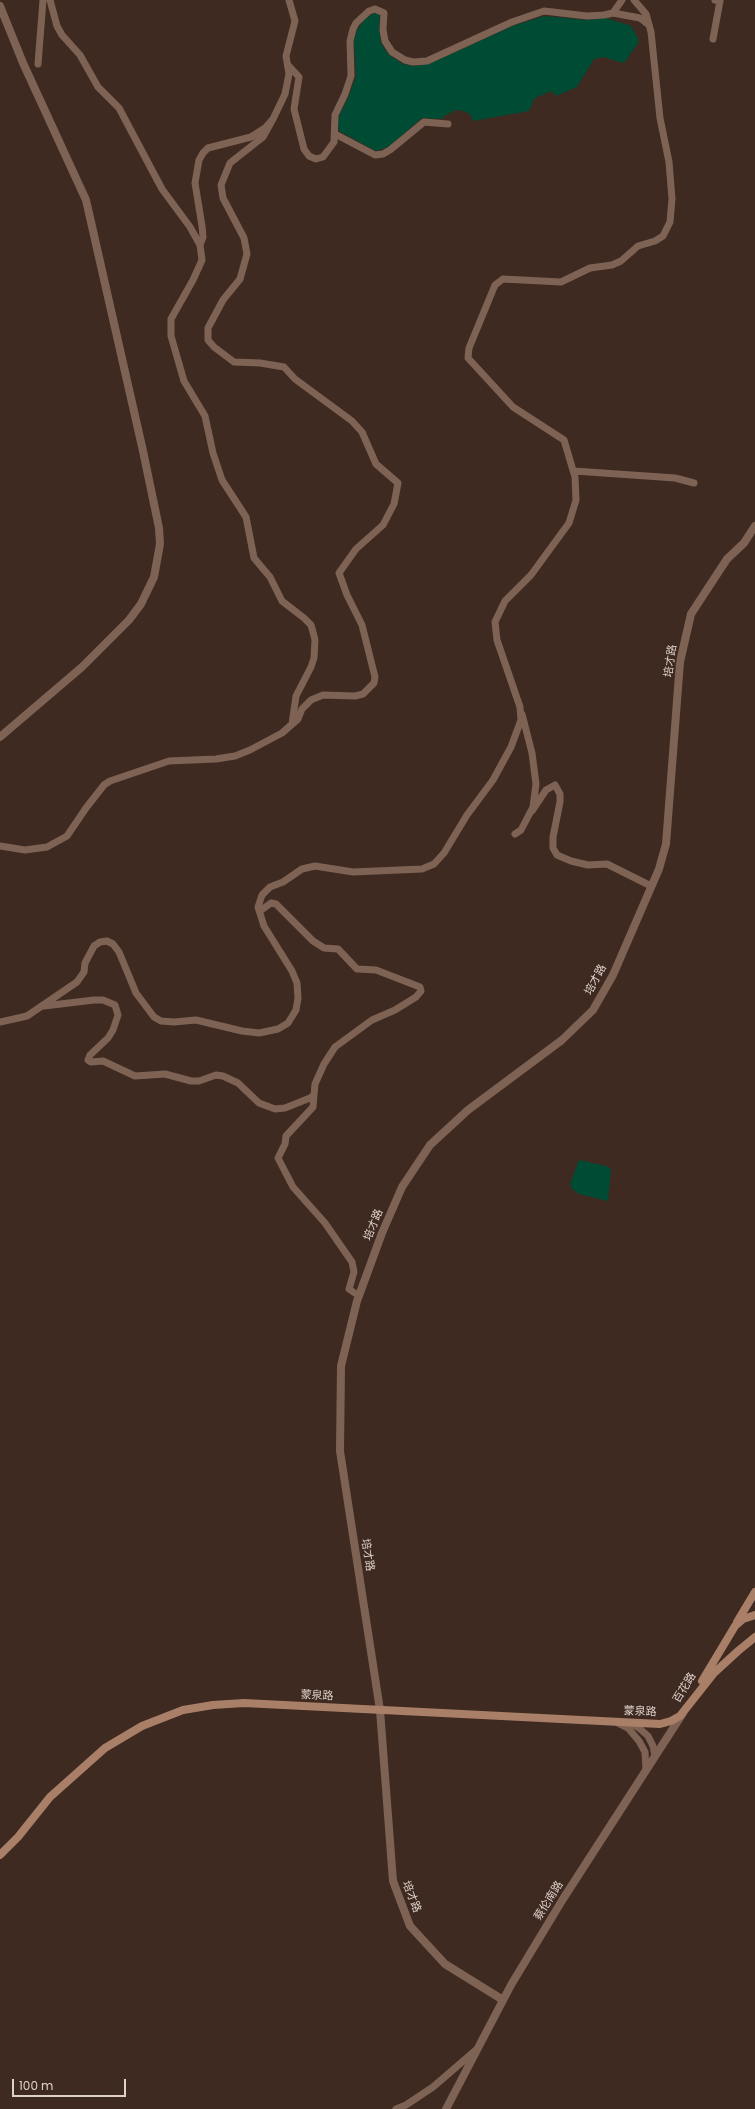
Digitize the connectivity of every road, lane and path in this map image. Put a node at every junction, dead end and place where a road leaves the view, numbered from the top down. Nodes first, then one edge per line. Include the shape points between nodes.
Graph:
1 (44, 0) edge
2 (50, 0) edge
3 (289, 0) edge
4 (622, 0) edge
5 (634, 0) edge
6 (715, 0) edge
7 (0, 6) edge
8 (612, 13) junction
9 (649, 25) junction
10 (713, 39) dead end
11 (38, 64) dead end
12 (288, 65) junction
13 (273, 119) junction
14 (448, 124) dead end
15 (335, 134) junction
16 (200, 245) junction
17 (574, 471) junction
18 (694, 484) dead end
19 (755, 526) edge
20 (520, 708) junction
21 (292, 724) junction
22 (0, 737) edge
23 (532, 811) junction
24 (515, 834) dead end
25 (0, 846) edge
26 (651, 886) junction
27 (260, 911) junction
28 (44, 1006) junction
29 (0, 1022) edge
30 (314, 1095) junction
31 (358, 1296) junction
32 (755, 1592) edge
33 (755, 1615) edge
34 (735, 1626) junction
35 (755, 1637) edge
36 (380, 1710) junction
37 (683, 1713) junction
38 (617, 1723) junction
39 (629, 1723) junction
40 (655, 1756) junction
41 (646, 1770) junction
42 (0, 1855) edge
43 (503, 2000) junction
44 (476, 2050) junction
45 (396, 2109) edge
46 (446, 2109) edge

1 - 11 street
2 - 16 street via 62,36 80,55 98,87 119,108 162,189
3 - 12 street via 295,21 287,48
4 - 8 street
5 - 9 street via 646,14
6 - 10 street via 720,1
7 - 22 street via 23,63 86,200 143,451 160,544 154,577 141,604 128,620 82,667
8 - 9 street via 640,18
8 - 15 street via 587,16 544,12 512,22 428,60 413,62 392,52 385,42 384,13 375,9 369,11 353,29 350,41 352,76 335,115
9 - 17 street via 672,199 670,222 663,236 638,246 621,261 590,268 561,282 502,279 495,285 469,348 468,358 513,407 564,440
12 - 13 street via 286,89
12 - 15 street via 299,77 294,109 304,149 309,156 316,159 323,157 334,142
13 - 16 street via 251,137 217,144 202,153 195,183 203,237
13 - 21 street via 264,137 230,163 222,181 221,192 242,233 247,254 240,279 223,300 208,328 208,340 234,362 284,367 295,379 352,421 362,432 376,464 398,483 394,504 383,525 356,549 339,573 366,636 376,677 374,683 363,694 323,695 311,700
14 - 15 street via 424,122 390,150 375,155
16 - 21 street via 202,260 171,319 171,336 184,381 205,416 222,480 246,517 254,558 270,577 282,601 311,625 315,640 314,658 296,696
17 - 18 street via 675,478
17 - 20 street via 576,500 569,523 531,575 505,602 494,622 497,640
19 - 26 street, 培才路 via 744,543 727,559 691,614 680,662 666,844
20 - 23 street via 526,723 535,770
20 - 27 street via 521,720 511,747 493,780 434,864 422,869 353,872 315,866 302,869 283,882 270,887 262,895 258,907
21 - 25 street via 266,742 235,756 169,761 110,781 86,808 67,836 47,848 25,850
23 - 24 street via 521,830
23 - 26 street via 546,790 555,785 560,794 553,837 553,848 557,855 588,865 607,864
26 - 31 street, 培才路 via 613,975 593,1010 562,1040 474,1105 430,1145 402,1187
27 - 28 street via 264,926 292,970 297,984 296,1010 288,1023 278,1029 259,1033 196,1020 161,1021 154,1017 136,993 119,952 107,941 94,946 77,982
27 - 30 street via 271,903 276,904 313,941 324,948 338,949 357,969 376,970 420,987 421,991 412,1000 372,1020 335,1047 318,1075
28 - 29 street via 27,1016
28 - 30 street via 94,1000 115,1005 118,1015 113,1030 90,1055 88,1060 91,1062 102,1061 135,1076 165,1074 199,1081 216,1075 223,1076 238,1083 259,1103 275,1109 285,1108
30 - 31 street via 313,1107 286,1136 278,1158 293,1187 324,1223 352,1262 354,1272 349,1289
31 - 36 street, 培才路 via 341,1366 340,1451
32 - 34 main road
33 - 34 main road, 百花路 via 743,1619
34 - 37 main road, 百花路
35 - 37 main road, 百花路 via 714,1673
36 - 38 main road, 蒙泉路
36 - 42 main road, 蒙泉路 via 229,1703 198,1707 156,1720 129,1732 105,1748 57,1789
36 - 43 street, 培才路 via 393,1882 410,1926 445,1964
37 - 39 main road, 蒙泉路 via 666,1723
37 - 40 street, 蔡伦南路
38 - 39 main road, 蒙泉路
38 - 41 street via 628,1728 640,1741 645,1752
39 - 40 street via 648,1736
40 - 41 street, 蔡伦南路
41 - 43 street, 蔡伦南路 via 563,1899
43 - 44 street, 蔡伦南路
44 - 45 street via 433,2087 406,2106
44 - 46 street, 蔡伦南路

